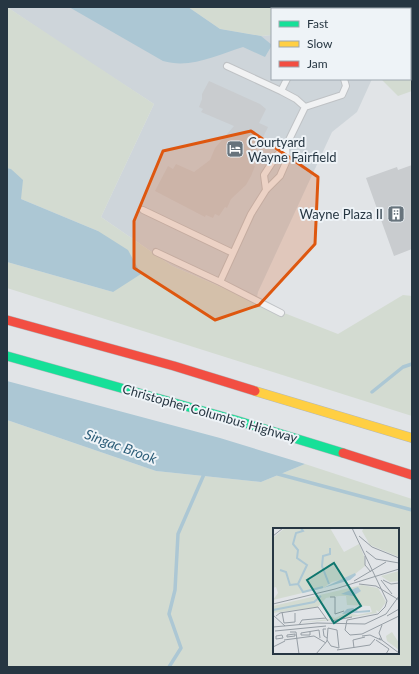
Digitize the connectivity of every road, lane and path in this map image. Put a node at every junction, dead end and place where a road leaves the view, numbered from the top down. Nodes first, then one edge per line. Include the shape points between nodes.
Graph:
1 (227, 66) dead end
2 (286, 80) edge
3 (344, 80) edge
4 (281, 91) junction
5 (305, 107) junction
6 (286, 146) junction
7 (266, 190) junction
8 (143, 210) dead end
9 (156, 252) dead end
10 (233, 253) junction
11 (220, 282) junction
12 (281, 313) dead end
13 (7, 320) edge
14 (58, 324) dead end
15 (7, 356) edge
16 (174, 366) junction
17 (412, 438) edge
18 (412, 475) edge

1 - 4 lane
2 - 4 lane
3 - 5 lane via 346,86 342,95
4 - 5 lane
5 - 6 lane
6 - 7 lane via 287,160 280,176
6 - 7 lane via 264,175
7 - 10 lane via 251,214
8 - 10 lane
9 - 11 lane
10 - 11 lane
11 - 12 lane
13 - 16 highway
14 - 16 highway
15 - 18 highway, Christopher Columbus Highway via 235,420
16 - 17 highway

